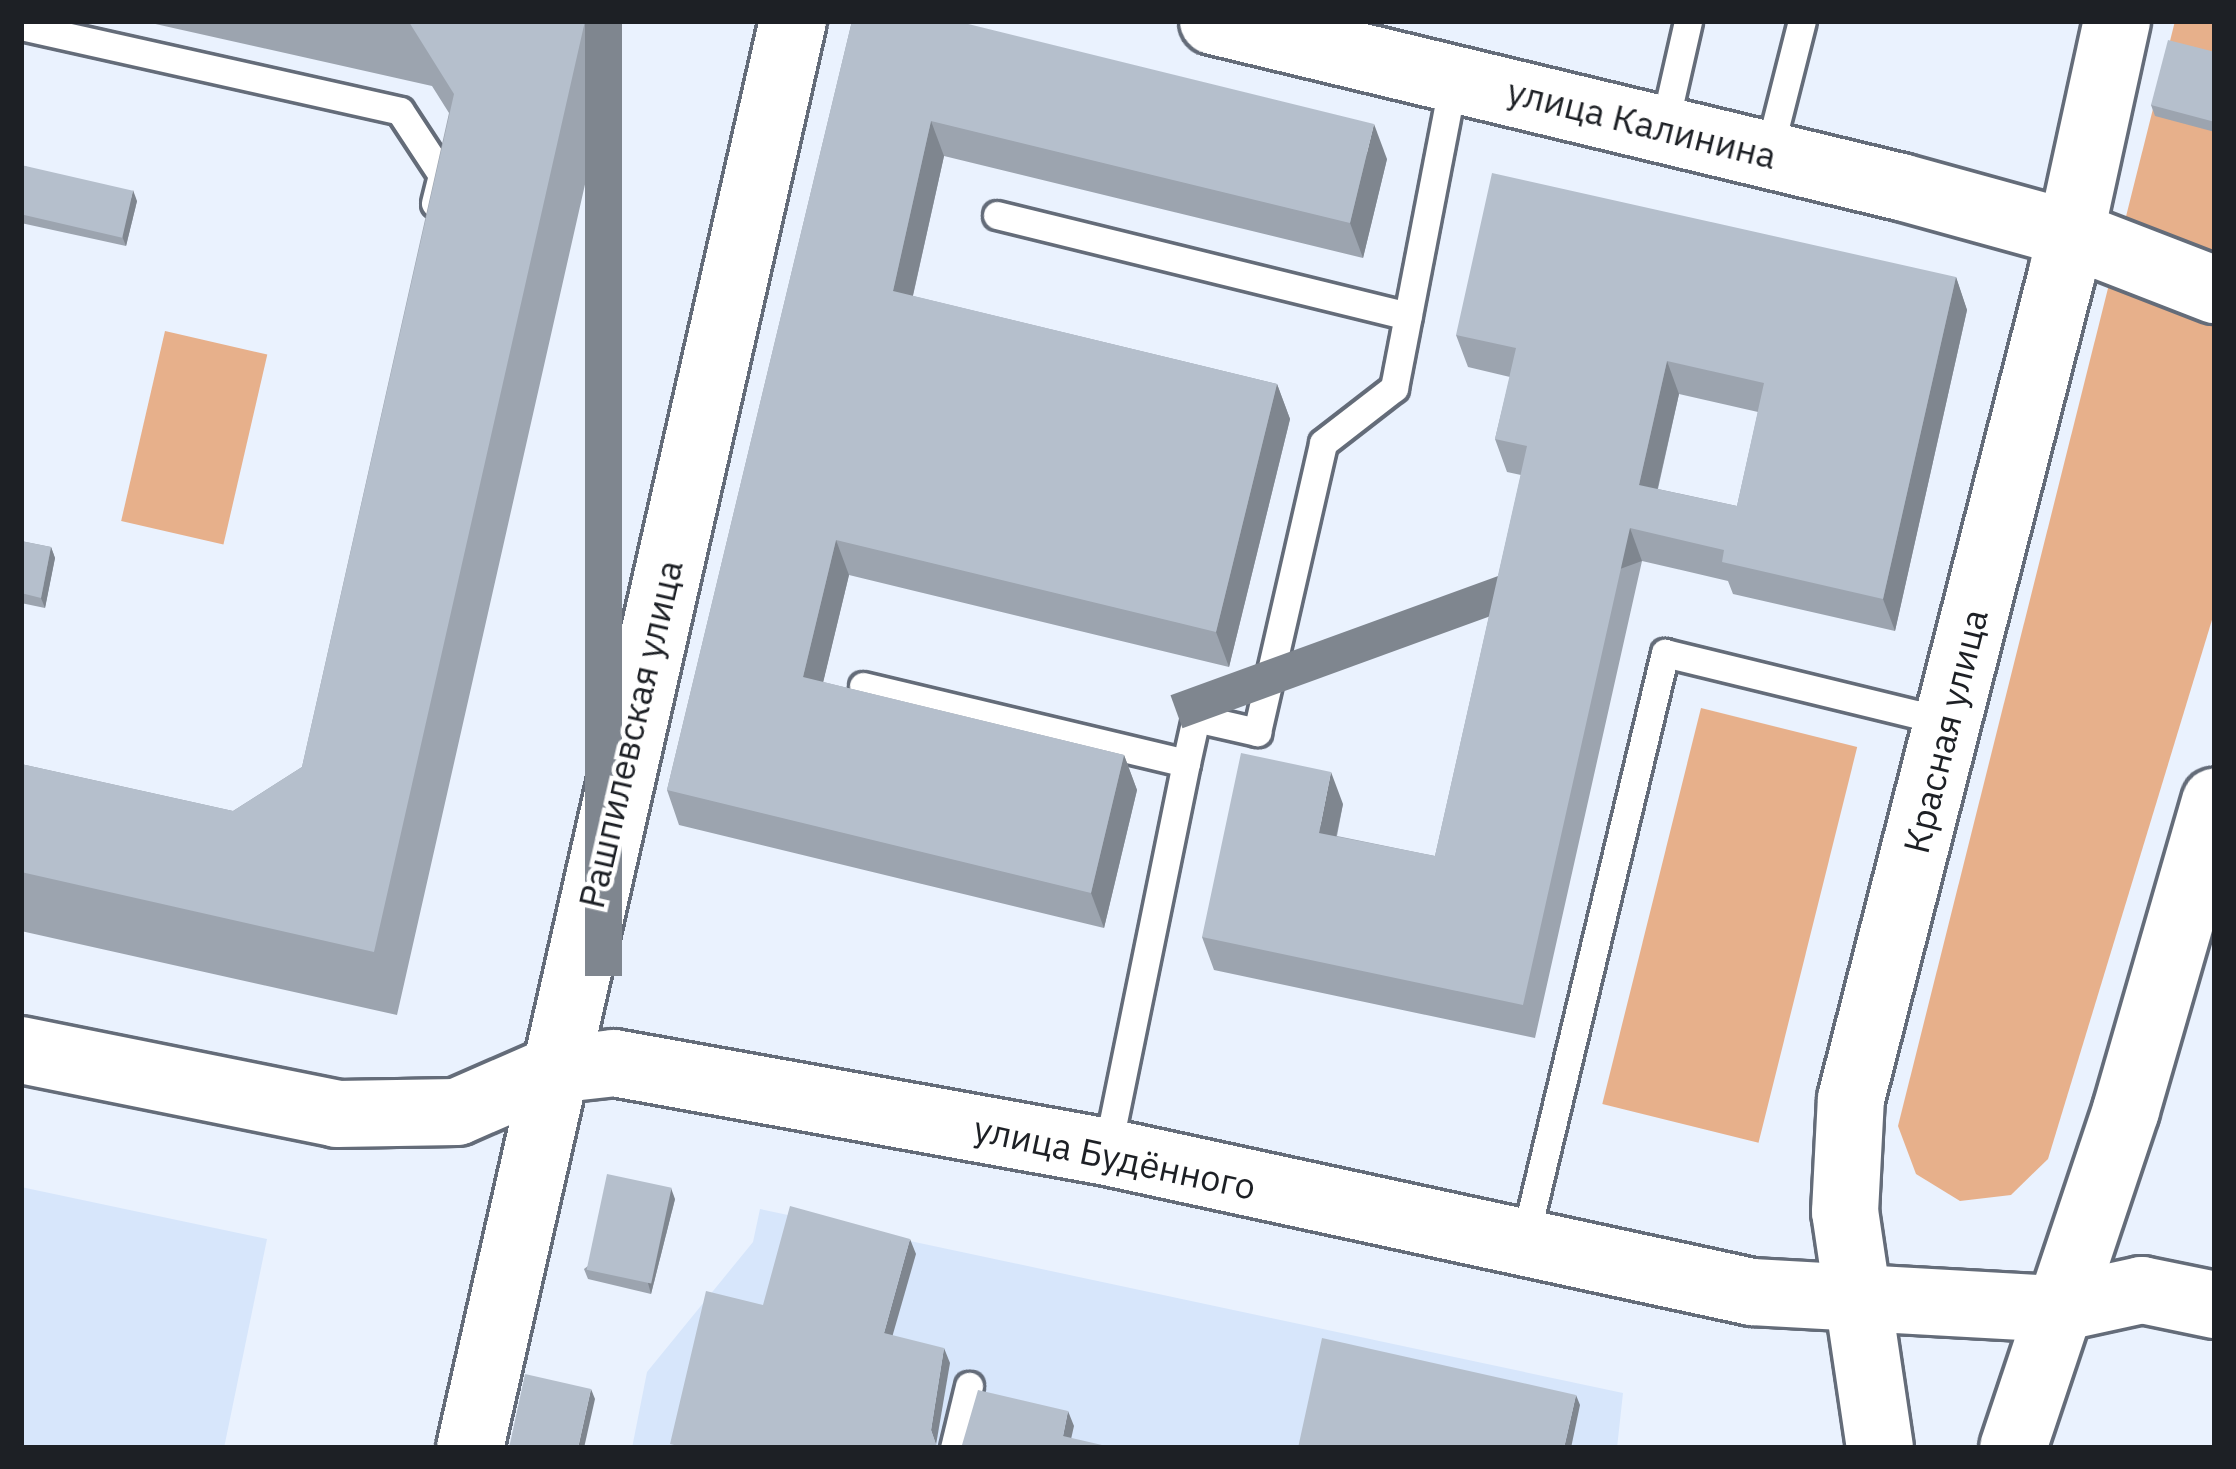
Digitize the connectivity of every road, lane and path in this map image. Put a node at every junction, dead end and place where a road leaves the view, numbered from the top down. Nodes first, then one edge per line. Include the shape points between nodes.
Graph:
1 (793, 21) edge
2 (1213, 21) edge
3 (1688, 21) edge
4 (1802, 21) edge
5 (2117, 21) edge
6 (21, 26) edge
7 (1334, 34) edge
8 (123, 35) edge
9 (1454, 76) junction
10 (1664, 127) junction
11 (1768, 154) junction
12 (997, 214) dead end
13 (2068, 232) junction
14 (426, 243) edge
15 (2215, 290) edge
16 (1408, 316) junction
17 (863, 686) edge
18 (1947, 722) junction
19 (1186, 763) junction
20 (2215, 802) edge
21 (21, 1050) edge
22 (553, 1070) junction
23 (1107, 1152) junction
24 (1523, 1247) junction
25 (1854, 1303) junction
26 (2215, 1305) edge
27 (2055, 1309) junction
28 (969, 1386) dead end
29 (470, 1448) edge
30 (954, 1448) edge
31 (1880, 1448) edge
32 (2013, 1448) edge

1 - 22 street, Рашпилевская улица
2 - 7 street, улица Калинина
3 - 10 lane
4 - 11 lane
5 - 13 street, Красная улица
6 - 8 lane
7 - 9 street, улица Калинина
8 - 14 lane via 400,111 442,175
9 - 10 street, улица Калинина
9 - 16 lane
10 - 11 street, улица Калинина
11 - 13 street, улица Калинина
12 - 16 lane
13 - 15 street, улица Калинина
13 - 18 street, Красная улица
16 - 19 lane via 1394,388 1323,443 1257,732 1196,718
17 - 19 lane
18 - 24 lane via 1665,653
18 - 25 street, Красная улица via 1851,1099 1845,1212
19 - 23 lane
20 - 27 street via 2119,1132
21 - 22 street, улица Будённого via 337,1114 457,1112
22 - 23 street, улица Будённого via 614,1064
22 - 29 street, Рашпилевская улица
23 - 24 street, улица Будённого
24 - 25 street, улица Будённого via 1752,1292
25 - 27 street, улица Будённого
25 - 31 street, Красная улица
26 - 27 street, улица Будённого via 2142,1290
27 - 32 street
28 - 30 lane

